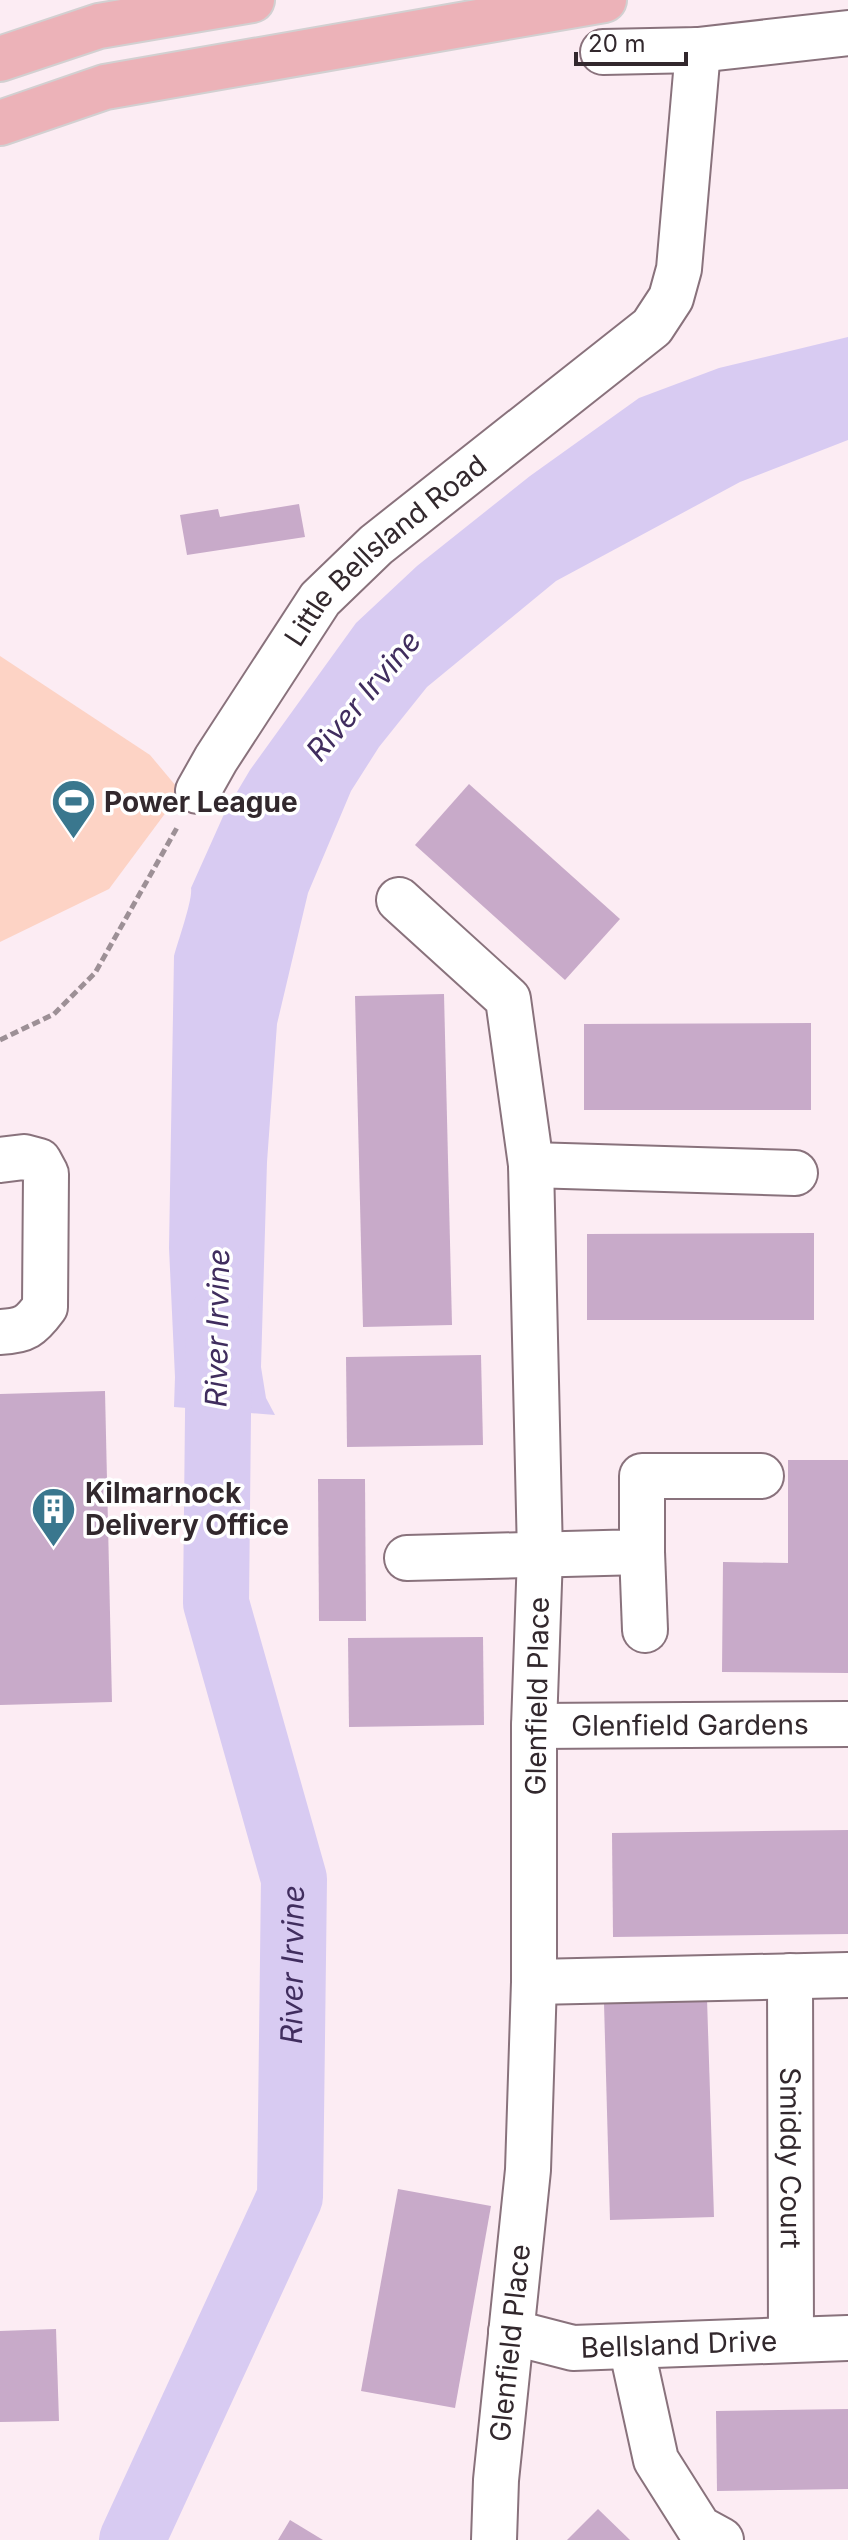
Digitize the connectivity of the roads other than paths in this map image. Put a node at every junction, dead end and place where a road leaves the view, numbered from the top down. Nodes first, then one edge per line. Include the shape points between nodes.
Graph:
1 (252, 0) edge
2 (604, 0) edge
3 (848, 33) edge
4 (698, 50) junction
5 (603, 52) dead end
6 (0, 59) edge
7 (0, 123) edge
8 (198, 791) road end
9 (399, 900) dead end
10 (0, 1160) edge
11 (531, 1165) junction
12 (795, 1173) dead end
13 (0, 1332) edge
14 (761, 1476) dead end
15 (642, 1552) junction
16 (540, 1555) junction
17 (407, 1558) dead end
18 (645, 1630) dead end
19 (848, 1724) edge
20 (534, 1726) junction
21 (848, 1975) edge
22 (790, 1976) junction
23 (534, 1982) junction
24 (511, 2332) junction
25 (848, 2338) edge
26 (791, 2339) junction
27 (631, 2346) junction
28 (494, 2540) edge
29 (721, 2540) edge

1 - 6 main road via 99,26
2 - 7 main road via 105,87
3 - 4 street
4 - 5 street
4 - 8 street, Little Bellsland Road via 679,269 671,298 652,327 376,545 320,599
9 - 11 street, Glenfield Place via 508,999
10 - 13 street via 39,1161 46,1174 45,1307 32,1324
11 - 12 street
11 - 16 street, Glenfield Place
14 - 15 street via 642,1476
15 - 16 street
15 - 18 street
16 - 17 street
16 - 20 street, Glenfield Place
19 - 20 street, Glenfield Gardens
20 - 23 street, Glenfield Place
21 - 22 street
22 - 23 street
22 - 26 street, Smiddy Court
23 - 24 street, Glenfield Place via 528,2170
24 - 27 street, Bellsland Drive via 573,2348
24 - 28 street, Glenfield Place
25 - 26 street, Bellsland Drive
26 - 27 street, Bellsland Drive
27 - 29 street via 656,2460 699,2528

